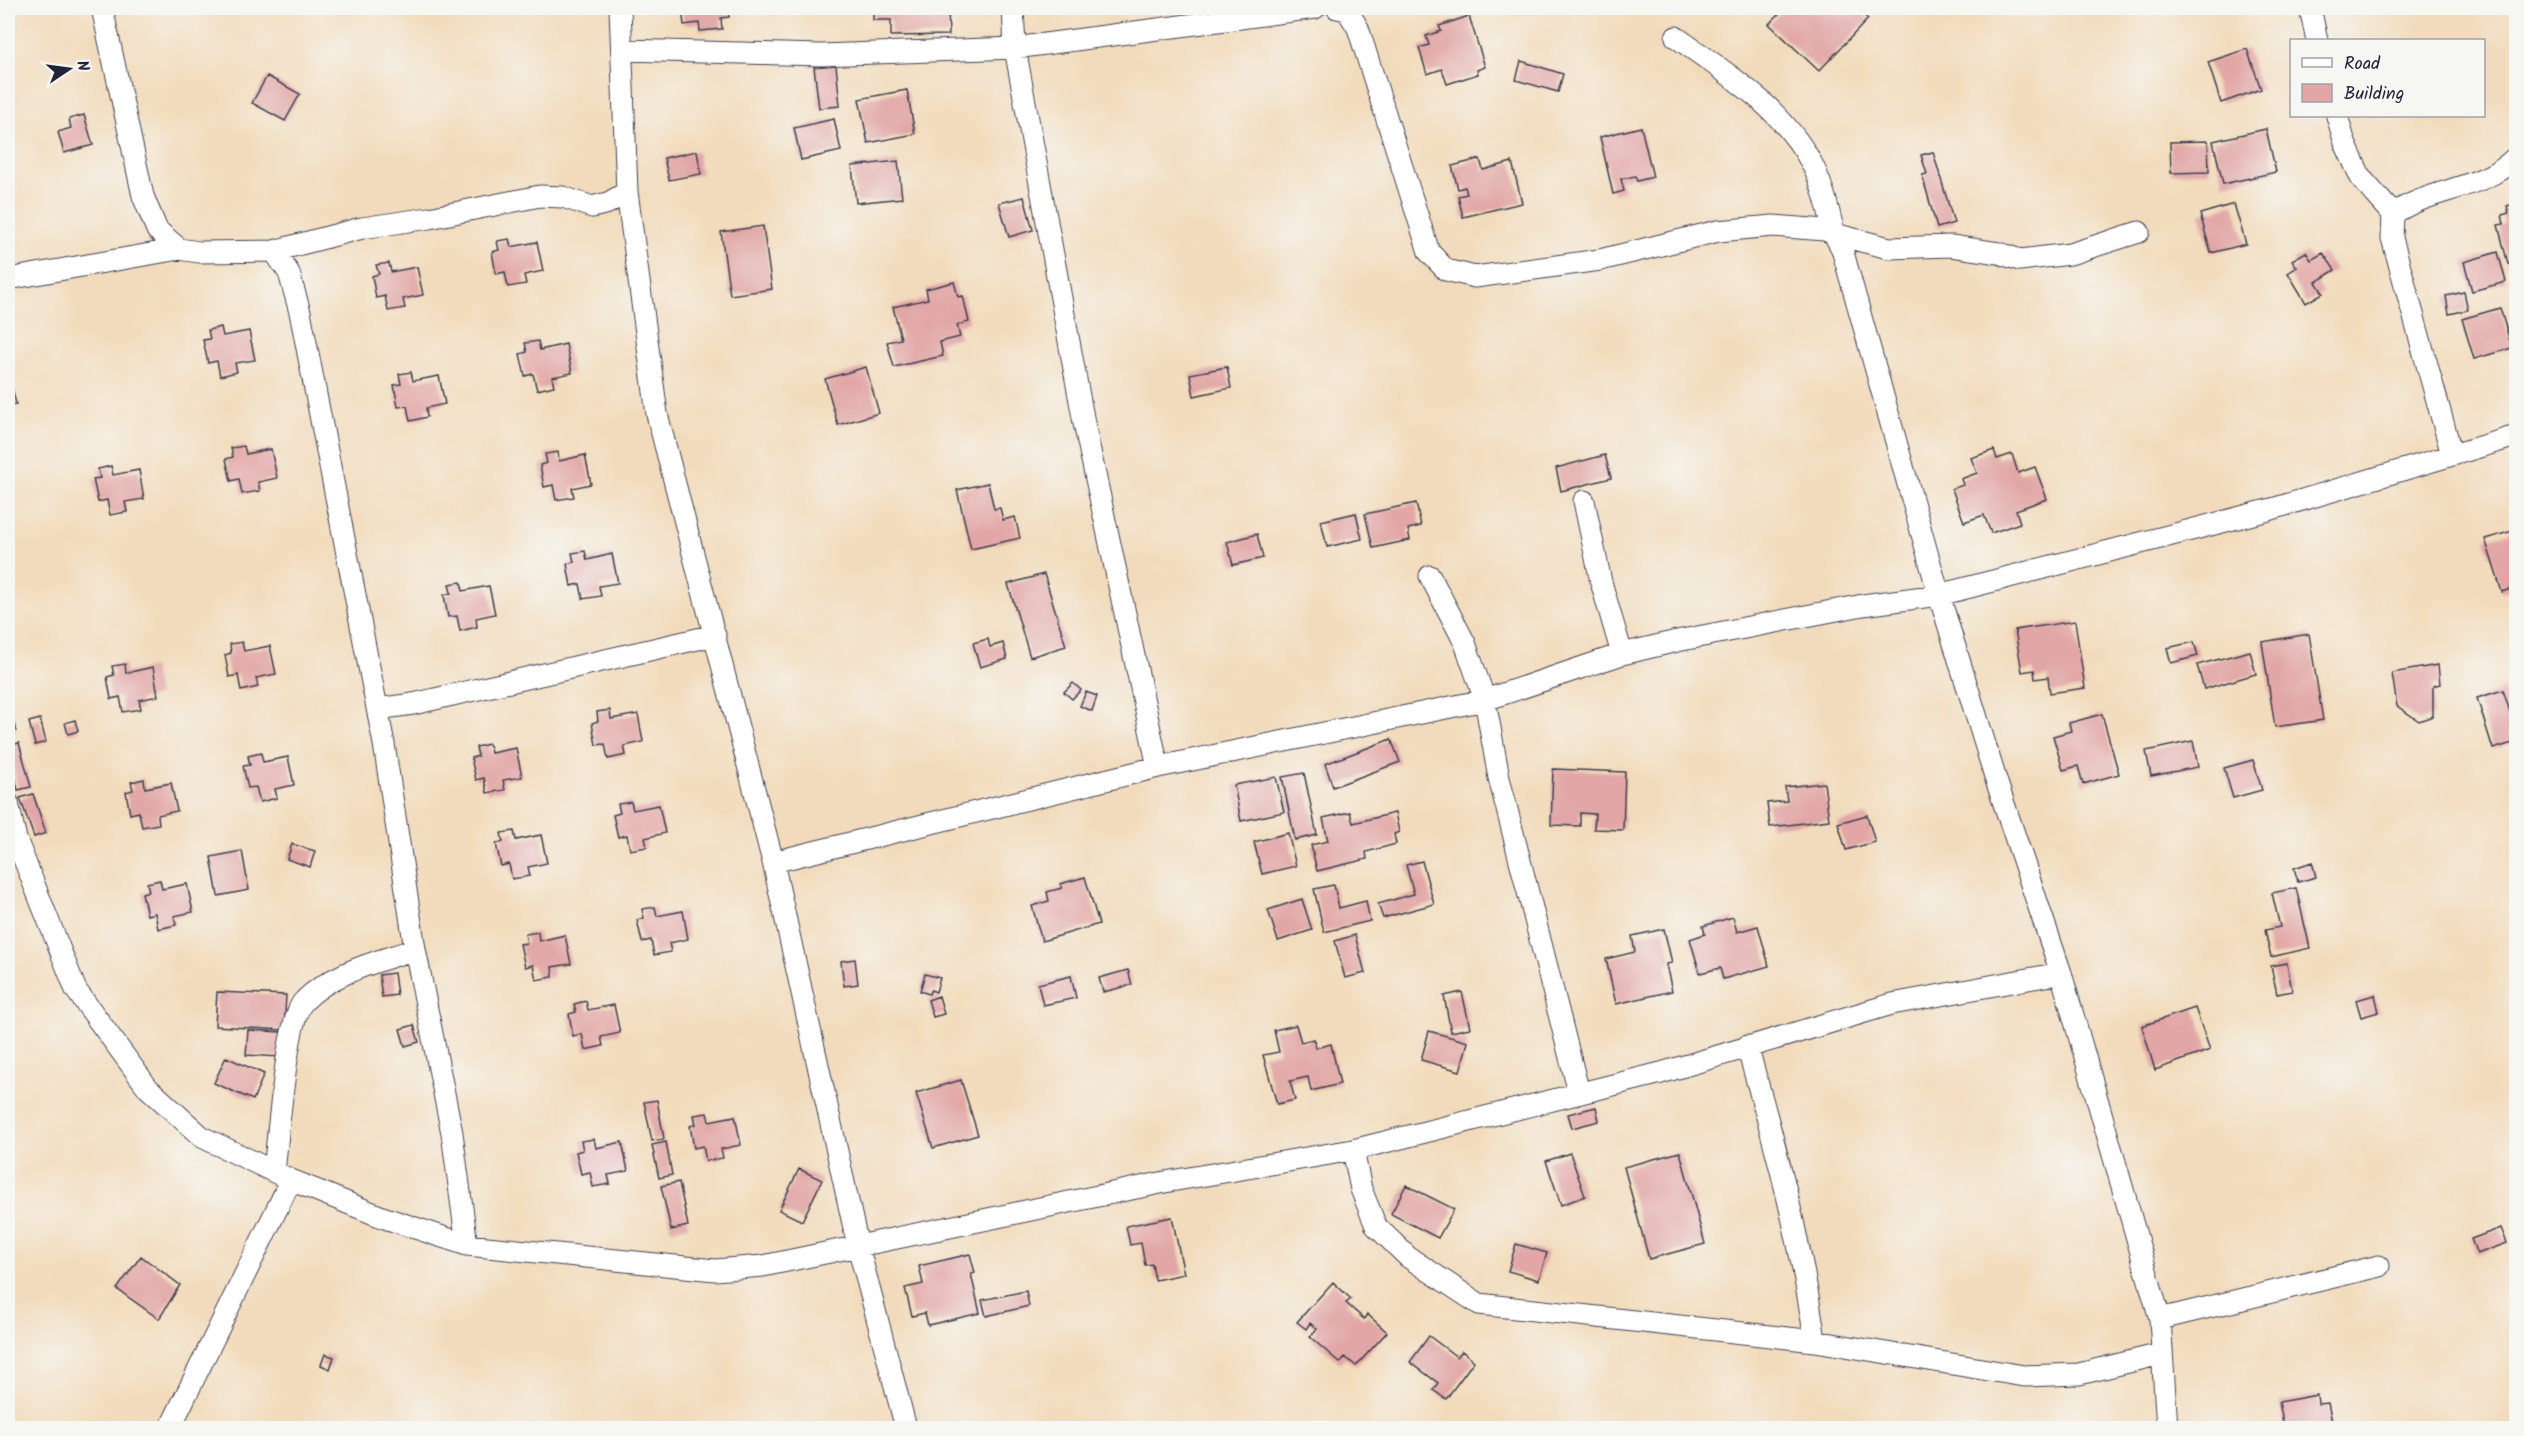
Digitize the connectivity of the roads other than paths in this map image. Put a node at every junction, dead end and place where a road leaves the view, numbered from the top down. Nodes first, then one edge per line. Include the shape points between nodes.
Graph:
1 (102, 8) edge
2 (620, 8) edge
3 (1012, 8) edge
4 (1315, 8) edge
5 (1337, 8) edge
6 (2310, 8) edge
7 (1676, 37) dead end
8 (2317, 39) edge
9 (1015, 48) junction
10 (622, 50) junction
11 (2337, 117) edge
12 (2517, 157) edge
13 (627, 192) junction
14 (2393, 214) junction
15 (2139, 232) dead end
16 (1834, 234) junction
17 (179, 249) junction
18 (274, 251) junction
19 (8, 279) edge
20 (2517, 436) edge
21 (2452, 455) junction
22 (1584, 501) dead end
23 (1430, 576) dead end
24 (1939, 595) junction
25 (715, 635) junction
26 (1622, 654) junction
27 (1485, 700) junction
28 (376, 709) junction
29 (1158, 767) junction
30 (8, 803) edge
31 (773, 862) junction
32 (415, 949) junction
33 (2061, 973) junction
34 (1747, 1046) junction
35 (1579, 1093) junction
36 (1353, 1150) junction
37 (283, 1176) junction
38 (467, 1245) junction
39 (858, 1246) junction
40 (2379, 1266) dead end
41 (2160, 1319) junction
42 (1815, 1341) junction
43 (2161, 1354) junction
44 (170, 1428) edge
45 (906, 1428) edge
46 (2167, 1428) edge

1 - 17 street via 143,196 157,230
2 - 10 street
3 - 9 street
4 - 9 street
5 - 16 street via 1347,10 1358,28 1430,252 1446,270 1475,277 1600,260 1718,231 1773,226
6 - 8 street
7 - 16 street via 1750,90 1784,123 1812,164
9 - 10 street via 820,55
9 - 29 street via 1084,423
10 - 13 street
11 - 14 street via 2361,178
12 - 14 street via 2505,168 2469,185 2407,204
13 - 18 street via 592,207 563,197 540,196 362,228
13 - 25 street via 657,414
14 - 21 street via 2392,238
15 - 16 street via 2070,254 2020,260 1951,246 1889,248
16 - 24 street via 1842,249
17 - 18 street
17 - 19 street
18 - 28 street via 289,273 300,312
20 - 21 street
21 - 24 street via 2272,509
22 - 26 street via 1601,582
23 - 27 street via 1465,643
24 - 26 street via 1863,605
24 - 33 street
25 - 28 street
25 - 31 street
26 - 27 street
27 - 29 street
27 - 35 street via 1499,778
28 - 32 street
29 - 31 street
30 - 37 street via 16,839 76,990 148,1088 202,1137
31 - 39 street
32 - 37 street via 330,982 301,1003 292,1027
32 - 38 street via 452,1133
33 - 34 street via 1892,1004
33 - 41 street
34 - 35 street
34 - 42 street via 1804,1265
35 - 36 street
36 - 39 street via 1165,1182
36 - 42 street via 1361,1189 1376,1226 1408,1257 1479,1304
37 - 38 street via 382,1217
37 - 44 street
38 - 39 street via 715,1270 764,1266
39 - 45 street
40 - 41 street
41 - 43 street
42 - 43 street via 2024,1376 2079,1374
43 - 46 street

